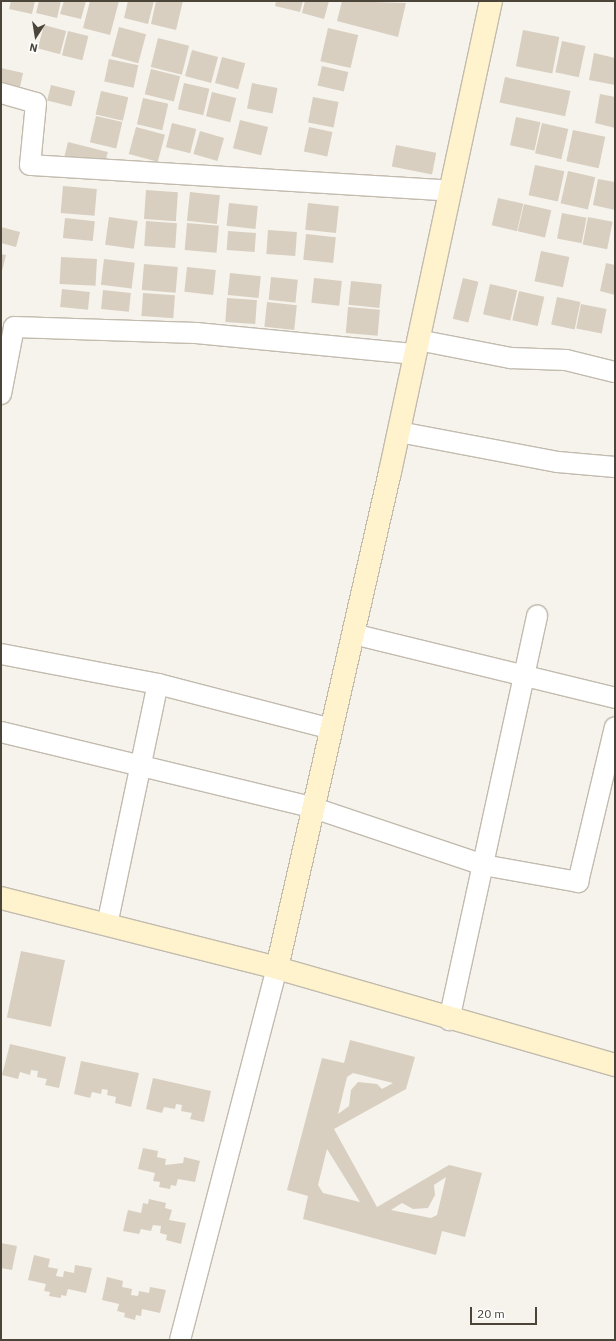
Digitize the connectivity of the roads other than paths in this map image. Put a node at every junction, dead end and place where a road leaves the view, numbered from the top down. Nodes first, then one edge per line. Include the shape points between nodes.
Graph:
1 (491, 1) edge
2 (1, 93) edge
3 (450, 192) junction
4 (7, 326) edge
5 (417, 347) junction
6 (615, 372) edge
7 (1, 394) edge
8 (399, 432) junction
9 (615, 466) edge
10 (537, 615) dead end
11 (353, 634) junction
12 (1, 654) edge
13 (525, 674) junction
14 (158, 684) junction
15 (615, 698) edge
16 (615, 727) edge
17 (332, 729) junction
18 (1, 732) edge
19 (141, 764) junction
20 (314, 808) junction
21 (483, 865) junction
22 (1, 898) edge
23 (107, 925) junction
24 (277, 968) junction
25 (449, 1020) junction
26 (615, 1065) edge
27 (180, 1340) edge

1 - 3 street
2 - 3 street via 36,103 30,165
3 - 5 street
4 - 5 street via 196,333
4 - 7 street
5 - 6 street via 511,358 566,360
5 - 8 street
8 - 9 street via 558,462
8 - 11 street
10 - 13 street
11 - 13 street
11 - 17 street
12 - 14 street
13 - 15 street
13 - 21 street
14 - 17 street
14 - 19 street
16 - 21 street via 578,882
17 - 20 street
18 - 19 street
19 - 20 street
19 - 23 street
20 - 21 street
20 - 24 street
21 - 25 street
22 - 23 street
23 - 24 street
24 - 25 street
24 - 27 street
25 - 26 street

